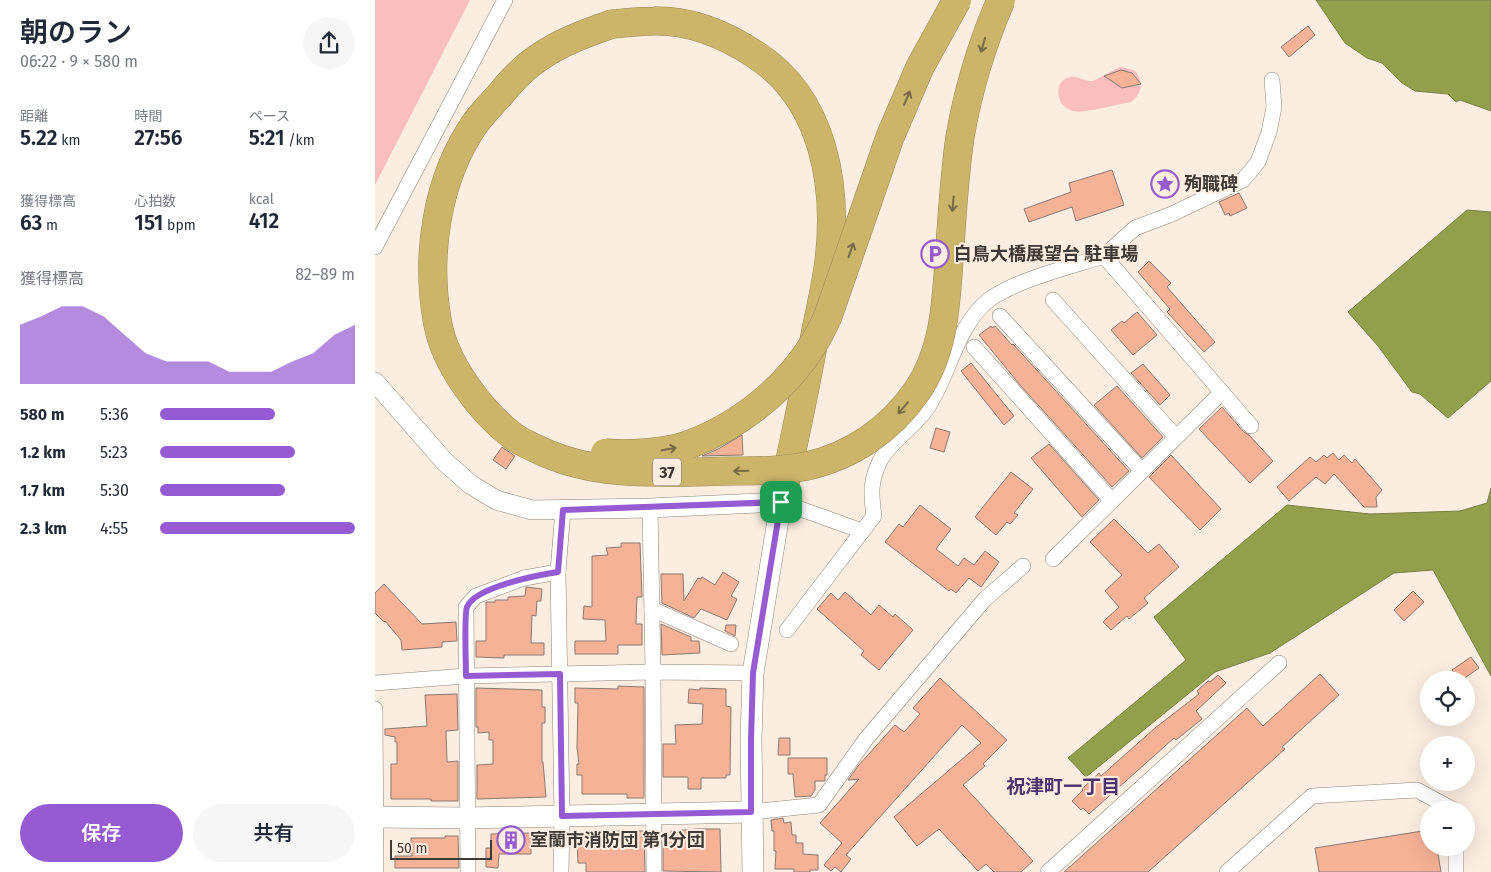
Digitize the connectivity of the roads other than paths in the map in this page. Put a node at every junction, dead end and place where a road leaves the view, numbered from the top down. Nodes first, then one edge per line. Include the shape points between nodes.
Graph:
1 (505, 0) edge
2 (957, 0) edge
3 (1001, 0) edge
4 (616, 32) junction
5 (1272, 80) dead end
6 (375, 247) edge
7 (1104, 256) junction
8 (1053, 300) dead end
9 (1000, 316) dead end
10 (975, 347) dead end
11 (375, 382) edge
12 (1222, 392) junction
13 (1251, 426) dead end
14 (1176, 437) junction
15 (1142, 471) junction
16 (1111, 501) junction
17 (781, 502) junction
18 (650, 508) junction
19 (563, 510) junction
20 (862, 531) junction
21 (1053, 559) dead end
22 (1023, 566) dead end
23 (558, 572) junction
24 (652, 609) junction
25 (787, 630) dead end
26 (731, 644) dead end
27 (1279, 663) dead end
28 (653, 672) junction
29 (753, 673) junction
30 (560, 674) junction
31 (466, 676) junction
32 (375, 683) edge
33 (375, 709) edge
34 (1437, 801) edge
35 (751, 812) junction
36 (653, 814) junction
37 (562, 816) junction
38 (375, 818) edge
39 (468, 818) junction
40 (1456, 856) edge
41 (376, 872) edge
42 (468, 872) edge
43 (561, 872) edge
44 (654, 872) edge
45 (753, 872) edge
46 (1048, 872) edge
47 (1227, 872) edge
48 (1456, 872) edge

1 - 6 street
4 -> 2 highway, 37, bridge via 555,63 534,79 494,122 465,176 452,218 447,262 457,337 469,364 512,418 556,442 591,452 624,454 687,445 721,429 765,400 804,359 828,316 890,137 920,67
3 -> 4 highway, 37, bridge via 972,81 960,137 946,310 939,345 930,368 918,390 894,419 860,446 804,467 753,471 632,472 594,468 555,458 514,438 483,409 455,370 439,327 433,260 439,204 456,158 476,122 512,80 537,58 575,36
4 - 17 highway, 37 via 655,20 698,26 736,42 770,64 802,100 821,142 829,175 832,218 829,261 807,385
5 - 7 street via 1274,107 1269,132 1258,162 1243,180 1135,228
7 - 12 street
7 - 20 street via 1014,286 978,311 965,330 942,384 926,410 881,458 872,480 874,516
8 - 14 street
9 - 15 street
10 - 16 street
11 - 19 street via 445,462 470,484 496,500 532,510
12 - 13 street
12 - 14 street
14 - 15 street
15 - 16 street
16 - 21 street
17 - 18 street
17 - 20 street
17 - 29 main road
18 - 19 street
18 - 24 street
19 - 23 street
20 - 25 street
22 - 35 street via 985,599 866,739 819,805
23 - 30 street
23 - 31 street via 524,578 476,596 466,607
24 - 26 street
24 - 28 street
27 - 46 street
28 - 29 street
28 - 30 street
28 - 36 street
29 - 35 main road
30 - 31 street
30 - 37 street
31 - 32 street
31 - 39 street
33 - 38 street
34 - 47 street via 1417,790 1312,796
35 - 36 main road
35 - 45 main road
36 - 37 main road
36 - 44 street
37 - 39 main road
37 - 43 street
38 - 39 main road
38 - 41 street
39 - 42 street
40 - 48 street

